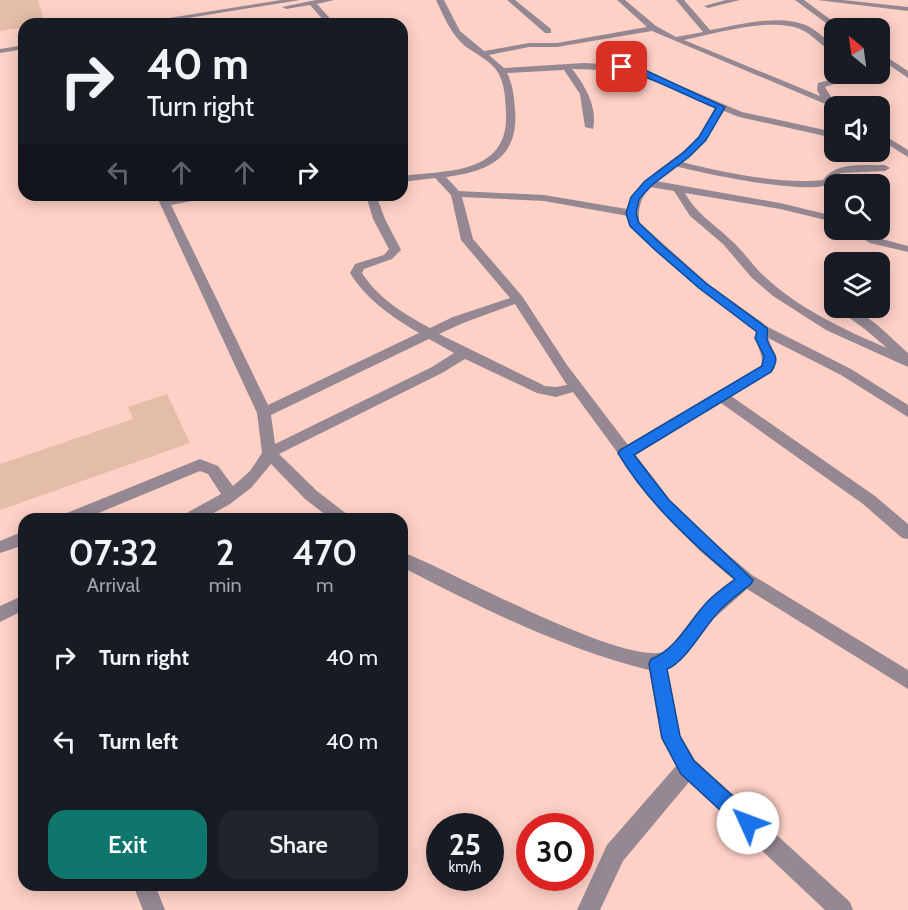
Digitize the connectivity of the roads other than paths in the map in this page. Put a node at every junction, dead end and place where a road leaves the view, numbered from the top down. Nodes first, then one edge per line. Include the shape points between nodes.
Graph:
1 (296, 0) edge
2 (330, 0) edge
3 (440, 0) edge
4 (511, 0) edge
5 (621, 0) edge
6 (680, 0) edge
7 (736, 0) edge
8 (799, 0) edge
9 (821, 0) edge
10 (312, 3) junction
11 (708, 6) dead end
12 (908, 9) edge
13 (176, 18) edge
14 (213, 18) edge
15 (326, 18) edge
16 (824, 18) edge
17 (653, 28) junction
18 (548, 31) dead end
19 (709, 34) junction
20 (675, 39) junction
21 (18, 42) edge
22 (824, 43) edge
23 (0, 45) edge
24 (18, 48) edge
25 (0, 51) edge
26 (481, 54) junction
27 (890, 62) edge
28 (895, 66) junction
29 (566, 67) junction
30 (890, 67) edge
31 (501, 71) junction
32 (908, 75) edge
33 (828, 84) edge
34 (826, 96) edge
35 (824, 101) edge
36 (721, 107) junction
37 (590, 127) dead end
38 (824, 133) edge
39 (890, 143) edge
40 (908, 154) edge
41 (675, 164) junction
42 (885, 168) dead end
43 (438, 175) junction
44 (408, 178) edge
45 (648, 183) junction
46 (678, 189) junction
47 (456, 194) junction
48 (163, 201) edge
49 (373, 201) edge
50 (631, 213) junction
51 (824, 217) edge
52 (872, 240) edge
53 (908, 249) edge
54 (518, 299) junction
55 (857, 318) edge
56 (763, 330) junction
57 (430, 335) junction
58 (466, 352) junction
59 (908, 362) edge
60 (576, 387) junction
61 (721, 396) junction
62 (908, 412) edge
63 (264, 413) junction
64 (269, 453) junction
65 (625, 453) junction
66 (231, 495) junction
67 (83, 513) edge
68 (200, 513) edge
69 (334, 513) edge
70 (908, 533) edge
71 (18, 540) edge
72 (2, 547) dead end
73 (408, 562) edge
74 (746, 580) junction
75 (18, 605) edge
76 (0, 614) edge
77 (657, 664) junction
78 (908, 680) edge
79 (688, 767) junction
80 (146, 891) edge
81 (154, 910) edge
82 (588, 910) edge
83 (842, 910) edge

1 - 13 street
2 - 10 street
3 - 26 street via 457,33
4 - 18 street
5 - 17 street
6 - 19 street
7 - 11 street
8 - 16 street
9 - 12 street
10 - 14 street
10 - 15 street
17 - 20 street
17 - 26 street
19 - 20 street
19 - 22 street via 787,24 807,30
20 - 35 street
21 - 23 street
24 - 25 street
26 - 31 street
27 - 28 street
28 - 30 street
28 - 32 street
29 - 31 street
29 - 36 street via 634,69
29 - 37 street via 582,87
31 - 43 street via 512,127 504,152 495,161
33 - 34 street via 821,86
36 - 38 street
36 - 41 street via 703,138
39 - 40 street
41 - 42 street via 753,180 810,183 827,182 839,170
41 - 45 street
43 - 44 street
43 - 47 street
45 - 46 street
45 - 50 street via 634,199
46 - 51 street
46 - 59 street via 687,209 728,243 778,294 849,336
47 - 50 street via 545,197
47 - 54 street via 467,240
48 - 63 street
49 - 57 street via 395,250 388,257 359,267 358,279
50 - 56 street via 634,224 658,247
52 - 53 street
54 - 57 street
54 - 60 street
55 - 59 street
56 - 61 street via 761,338 770,364
56 - 62 street via 846,372
57 - 58 street
57 - 63 street
58 - 60 street via 542,390 556,392
58 - 64 street
60 - 65 street
61 - 65 street
61 - 70 street via 869,500
63 - 64 street
64 - 66 street via 256,476
64 - 69 street
65 - 74 street via 664,504
66 - 67 street via 213,470 200,465
66 - 68 street
71 - 72 street
73 - 77 street via 519,616 636,660
74 - 77 street via 716,603 677,653 667,662
74 - 78 street
75 - 76 street
77 - 79 street via 671,738
79 - 82 street via 615,853
79 - 83 street
80 - 81 street

